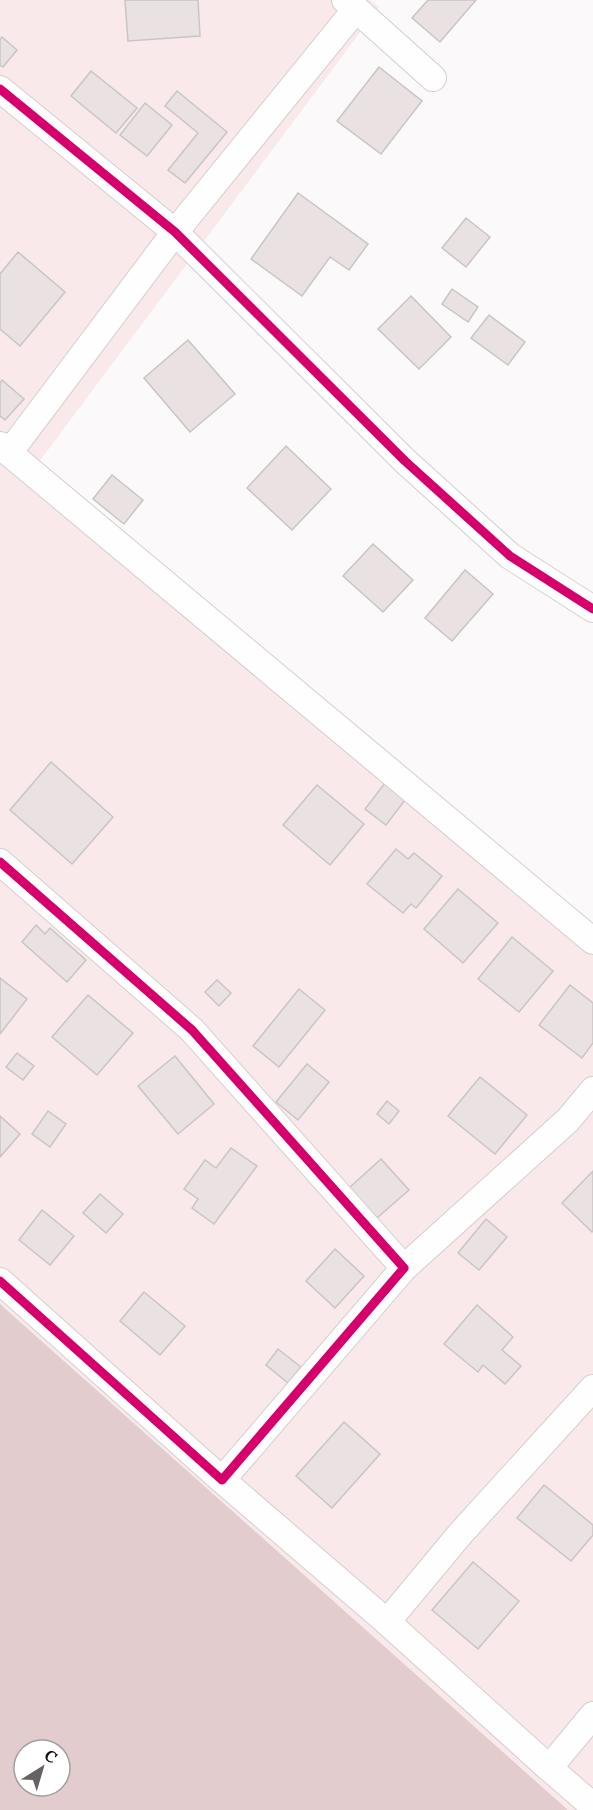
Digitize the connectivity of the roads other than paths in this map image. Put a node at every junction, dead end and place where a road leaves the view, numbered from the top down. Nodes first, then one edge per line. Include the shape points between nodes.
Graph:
1 (350, 4) edge
2 (433, 78) dead end
3 (0, 89) edge
4 (175, 232) junction
5 (4, 449) edge
6 (593, 609) edge
7 (0, 862) edge
8 (593, 941) edge
9 (593, 1090) edge
10 (404, 1268) junction
11 (0, 1281) edge
12 (593, 1388) edge
13 (222, 1480) junction
14 (387, 1622) junction
15 (593, 1715) edge
16 (549, 1768) junction
17 (593, 1806) edge

1 - 2 street
1 - 4 street
3 - 4 street
4 - 5 street
4 - 6 street via 405,461 510,556
5 - 8 street
7 - 10 street via 192,1030
9 - 10 street via 568,1120
10 - 13 street
11 - 13 street
12 - 14 street via 461,1533
13 - 14 street
14 - 16 street
15 - 16 street
16 - 17 street

